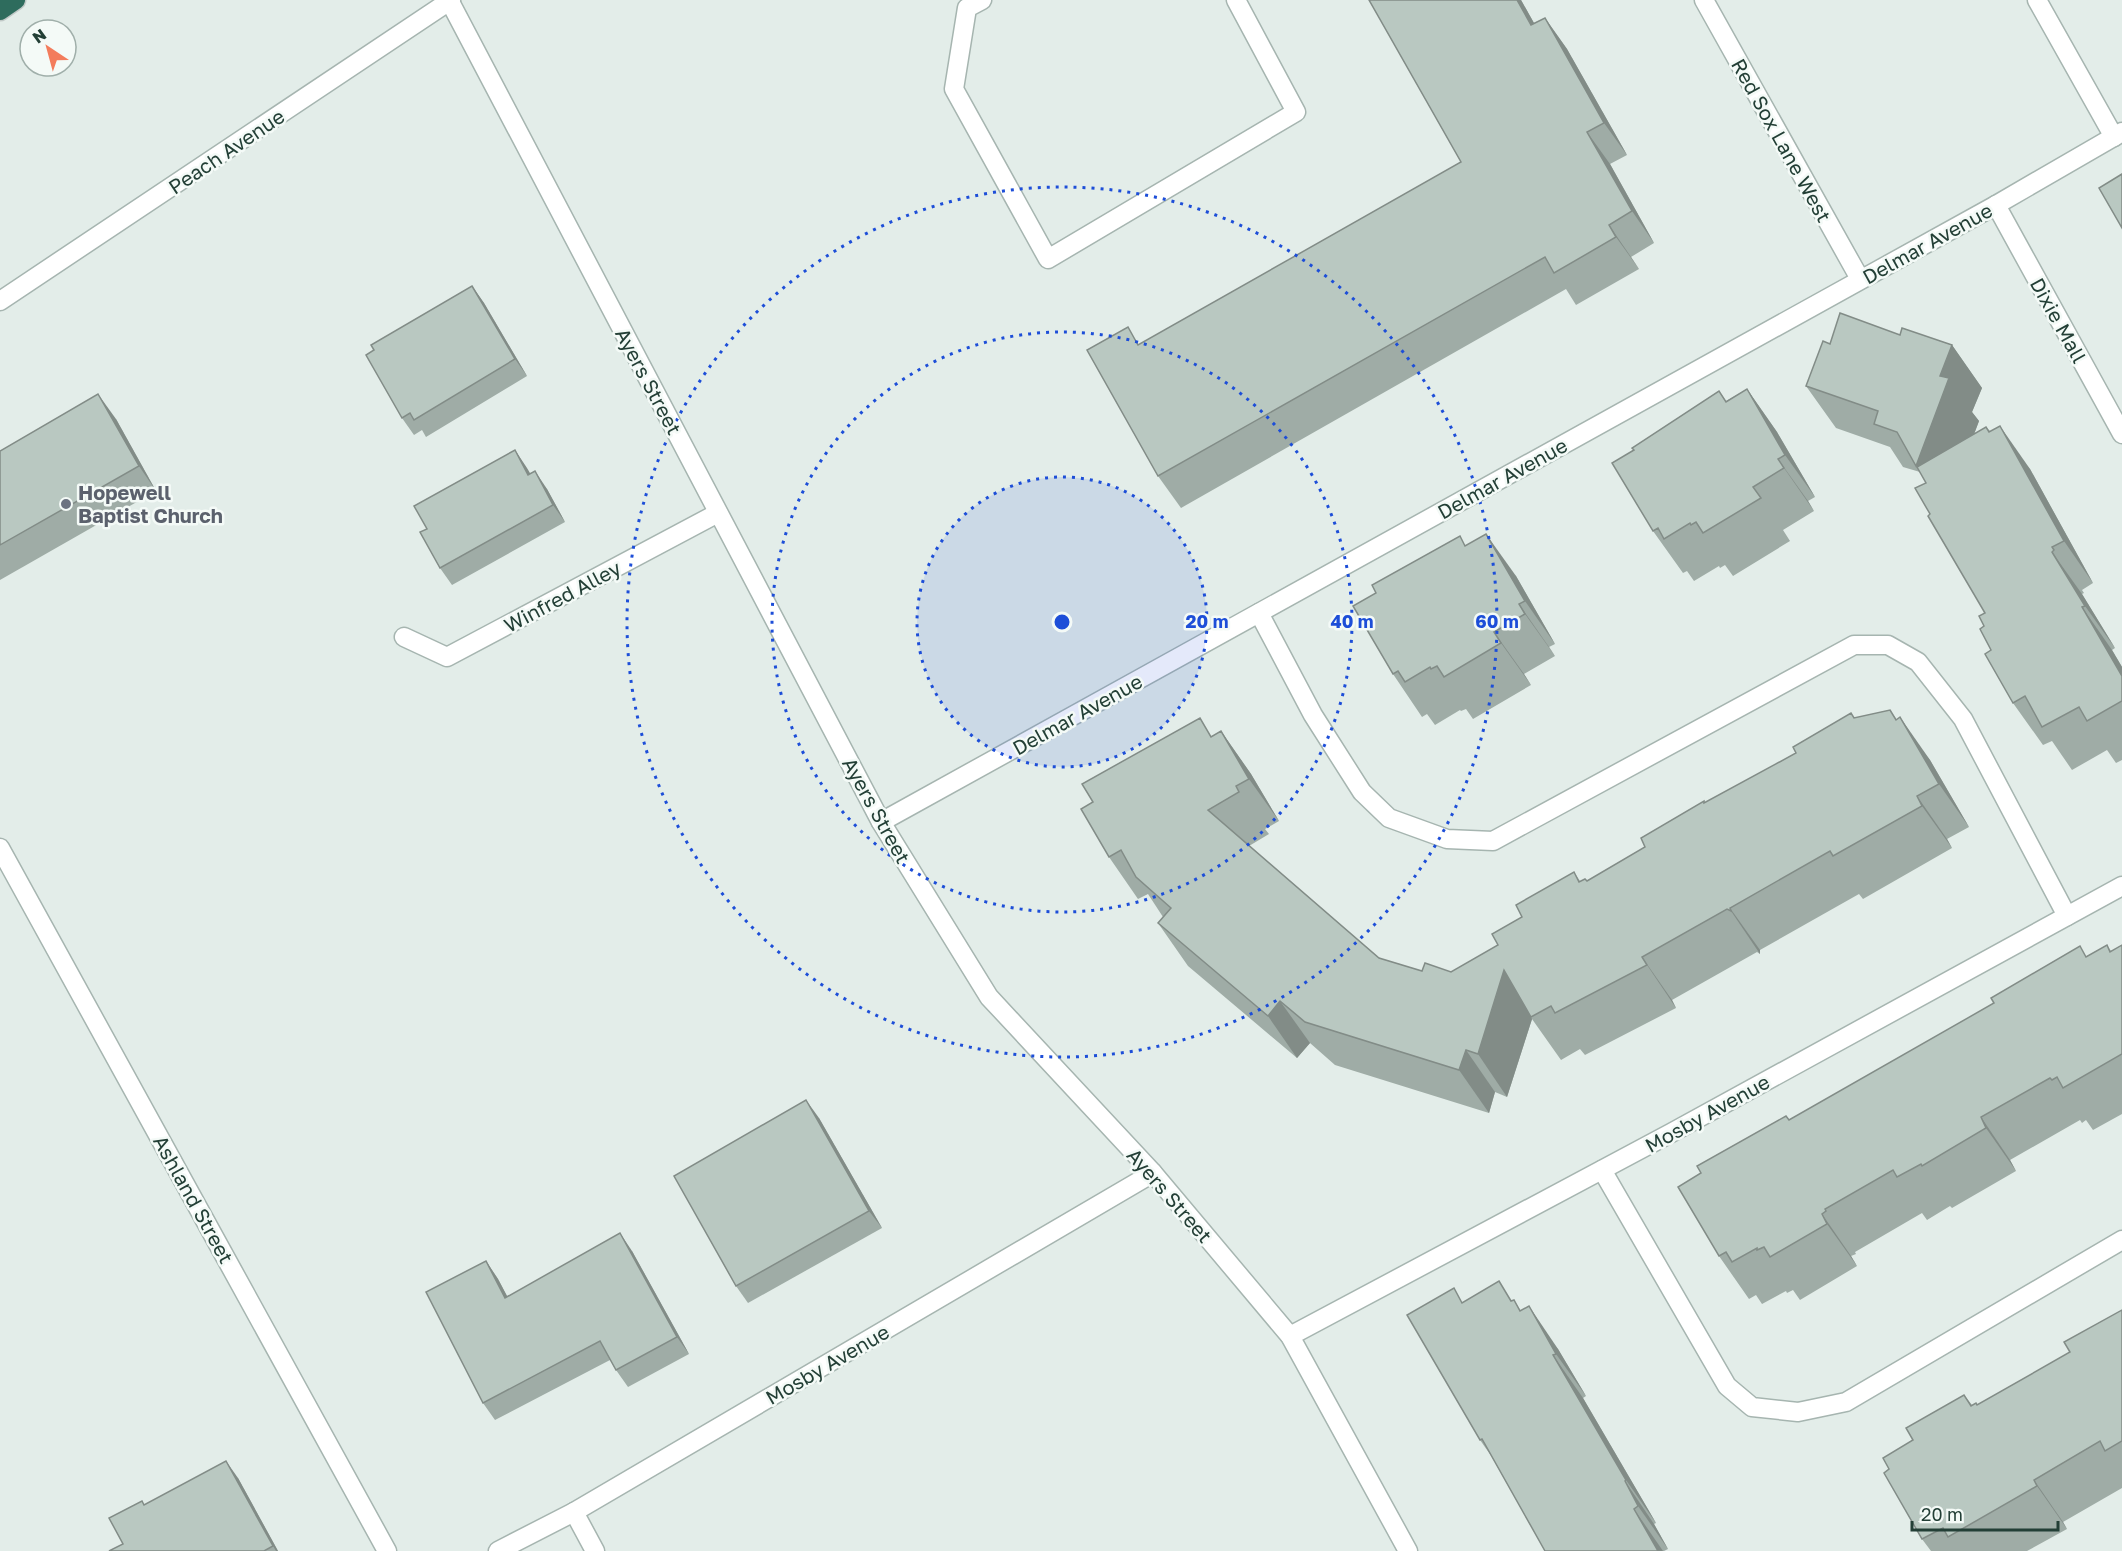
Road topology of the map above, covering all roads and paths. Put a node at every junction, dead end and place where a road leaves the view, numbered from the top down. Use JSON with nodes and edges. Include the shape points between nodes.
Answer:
{"nodes":[{"id":1,"x":16,"y":0,"type":"edge"},
{"id":2,"x":450,"y":0,"type":"edge"},
{"id":3,"x":982,"y":0,"type":"edge"},
{"id":4,"x":1236,"y":0,"type":"edge"},
{"id":5,"x":1704,"y":0,"type":"edge"},
{"id":6,"x":2037,"y":0,"type":"edge"},
{"id":7,"x":0,"y":11,"type":"edge"},
{"id":8,"x":2118,"y":134,"type":"edge"},
{"id":9,"x":1996,"y":205,"type":"junction"},
{"id":10,"x":1860,"y":279,"type":"junction"},
{"id":11,"x":0,"y":301,"type":"edge"},
{"id":12,"x":2122,"y":434,"type":"edge"},
{"id":13,"x":718,"y":513,"type":"junction"},
{"id":14,"x":1259,"y":613,"type":"junction"},
{"id":15,"x":404,"y":637,"type":"dead end"},
{"id":16,"x":881,"y":822,"type":"junction"},
{"id":17,"x":0,"y":848,"type":"edge"},
{"id":18,"x":2122,"y":886,"type":"edge"},
{"id":19,"x":2067,"y":916,"type":"junction"},
{"id":20,"x":1602,"y":1170,"type":"junction"},
{"id":21,"x":1153,"y":1173,"type":"junction"},
{"id":22,"x":2122,"y":1240,"type":"edge"},
{"id":23,"x":1290,"y":1336,"type":"junction"},
{"id":24,"x":574,"y":1512,"type":"junction"},
{"id":25,"x":387,"y":1551,"type":"edge"},
{"id":26,"x":498,"y":1551,"type":"edge"},
{"id":27,"x":595,"y":1551,"type":"edge"},
{"id":28,"x":1408,"y":1551,"type":"edge"}],
"edges":[{"from":1,"to":7,"type":"highway"},
{"from":2,"to":11,"type":"street","name":"Peach Avenue"},
{"from":2,"to":13,"type":"street","name":"Ayers Street"},
{"from":3,"to":4,"type":"street","via":[[967,8],[954,88],[1048,259],[1296,112]]},
{"from":5,"to":10,"type":"street","name":"Red Sox Lane West"},
{"from":6,"to":8,"type":"street"},
{"from":8,"to":9,"type":"street","name":"Delmar Avenue"},
{"from":9,"to":10,"type":"street","name":"Delmar Avenue"},
{"from":9,"to":12,"type":"street","name":"Dixie Mall"},
{"from":10,"to":14,"type":"street","name":"Delmar Avenue"},
{"from":13,"to":15,"type":"street","name":"Winfred Alley","via":[[447,657]]},
{"from":13,"to":16,"type":"street","name":"Ayers Street"},
{"from":14,"to":16,"type":"street","name":"Delmar Avenue"},
{"from":14,"to":19,"type":"street","via":[[1313,715],[1362,792],[1389,818],[1447,839],[1493,841],[1854,645],[1888,645],[1918,662],[1962,719]]},
{"from":16,"to":21,"type":"street","name":"Ayers Street","via":[[989,996]]},
{"from":17,"to":25,"type":"street","name":"Ashland Street"},
{"from":18,"to":19,"type":"street","name":"Mosby Avenue"},
{"from":19,"to":20,"type":"street","name":"Mosby Avenue"},
{"from":20,"to":22,"type":"street","via":[[1727,1386],[1752,1407],[1798,1412],[1846,1402]]},
{"from":20,"to":23,"type":"street","name":"Mosby Avenue"},
{"from":21,"to":23,"type":"street","name":"Ayers Street"},
{"from":21,"to":24,"type":"street","name":"Mosby Avenue"},
{"from":23,"to":28,"type":"street","name":"Ayers Street"},
{"from":24,"to":26,"type":"street","name":"Mosby Avenue"},
{"from":24,"to":27,"type":"street"}]}
